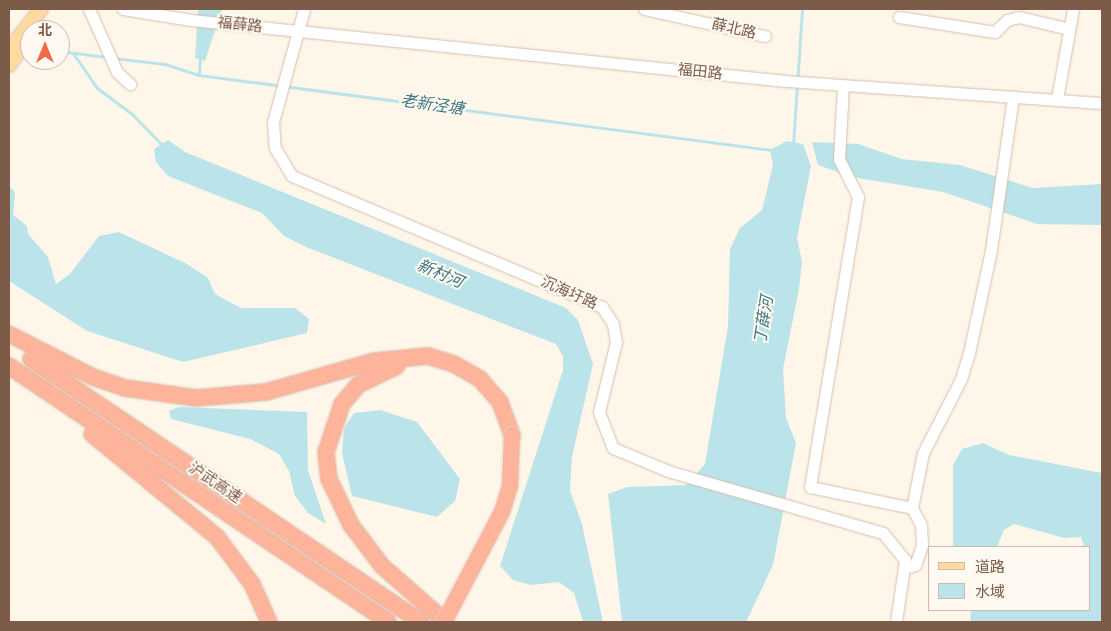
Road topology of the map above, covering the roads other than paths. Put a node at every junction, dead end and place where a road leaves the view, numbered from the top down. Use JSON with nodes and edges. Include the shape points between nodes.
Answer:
{"nodes":[{"id":1,"x":41,"y":9,"type":"edge"},
{"id":2,"x":52,"y":9,"type":"edge"},
{"id":3,"x":89,"y":9,"type":"edge"},
{"id":4,"x":123,"y":9,"type":"edge"},
{"id":5,"x":304,"y":9,"type":"edge"},
{"id":6,"x":644,"y":9,"type":"edge"},
{"id":7,"x":1073,"y":9,"type":"edge"},
{"id":8,"x":899,"y":17,"type":"dead end"},
{"id":9,"x":44,"y":20,"type":"edge"},
{"id":10,"x":1069,"y":29,"type":"junction"},
{"id":11,"x":298,"y":31,"type":"junction"},
{"id":12,"x":765,"y":36,"type":"dead end"},
{"id":13,"x":9,"y":50,"type":"edge"},
{"id":14,"x":20,"y":51,"type":"edge"},
{"id":15,"x":9,"y":65,"type":"edge"},
{"id":16,"x":130,"y":84,"type":"dead end"},
{"id":17,"x":843,"y":86,"type":"junction"},
{"id":18,"x":1013,"y":97,"type":"junction"},
{"id":19,"x":1057,"y":99,"type":"junction"},
{"id":20,"x":1102,"y":103,"type":"edge"},
{"id":21,"x":9,"y":334,"type":"edge"},
{"id":22,"x":9,"y":344,"type":"edge"},
{"id":23,"x":9,"y":366,"type":"edge"},
{"id":24,"x":9,"y":371,"type":"edge"},
{"id":25,"x":508,"y":436,"type":"junction"},
{"id":26,"x":912,"y":508,"type":"junction"},
{"id":27,"x":905,"y":568,"type":"junction"},
{"id":28,"x":269,"y":622,"type":"edge"},
{"id":29,"x":388,"y":622,"type":"edge"},
{"id":30,"x":421,"y":622,"type":"edge"},
{"id":31,"x":435,"y":622,"type":"edge"},
{"id":32,"x":445,"y":622,"type":"edge"},
{"id":33,"x":896,"y":622,"type":"edge"}],
"edges":[{"from":1,"to":13,"type":"main road"},
{"from":2,"to":9,"type":"main road"},
{"from":3,"to":16,"type":"street","via":[[117,72]]},
{"from":4,"to":11,"type":"street","name":"福薛路"},
{"from":5,"to":11,"type":"street","name":"沉海圩路"},
{"from":6,"to":12,"type":"street","name":"薛北路"},
{"from":7,"to":10,"type":"street"},
{"from":8,"to":10,"type":"street","via":[[995,32],[1007,20],[1020,17]]},
{"from":10,"to":19,"type":"street"},
{"from":11,"to":17,"type":"street","name":"福田路"},
{"from":11,"to":27,"type":"street","name":"沉海圩路","via":[[273,122],[274,148],[285,169],[301,182],[602,307],[614,324],[616,342],[599,412],[604,433],[620,454],[668,471],[883,532],[897,545]]},
{"from":14,"to":15,"type":"main road"},
{"from":17,"to":18,"type":"street","name":"福田路"},
{"from":17,"to":26,"type":"street","via":[[839,159],[858,197],[810,487]]},
{"from":18,"to":19,"type":"street","name":"福田路"},
{"from":18,"to":26,"type":"street","via":[[991,250],[968,354],[961,379],[923,453]]},
{"from":19,"to":20,"type":"street","name":"福田路"},
{"from":21,"to":25,"type":"highway","via":[[93,378],[125,388],[196,398],[266,392],[375,361],[428,356],[454,364],[480,379],[500,402]]},
{"from":22,"to":30,"type":"highway","name":"沪武高速"},
{"from":23,"to":29,"type":"highway","name":"沪武高速"},
{"from":24,"to":28,"type":"highway","via":[[160,486],[216,537],[252,584]]},
{"from":25,"to":31,"type":"highway","via":[[503,483],[494,509]]},
{"from":25,"to":32,"type":"highway","bridge":true,"via":[[510,485],[502,512]]},
{"from":25,"to":32,"type":"highway","via":[[492,407],[475,387],[452,372],[427,365],[400,365],[377,372],[342,404],[331,427],[326,452],[330,479],[351,525],[382,566]]},
{"from":26,"to":27,"type":"street","via":[[921,525],[922,545],[915,565]]},
{"from":27,"to":33,"type":"street","name":"沉海圩路"}]}
